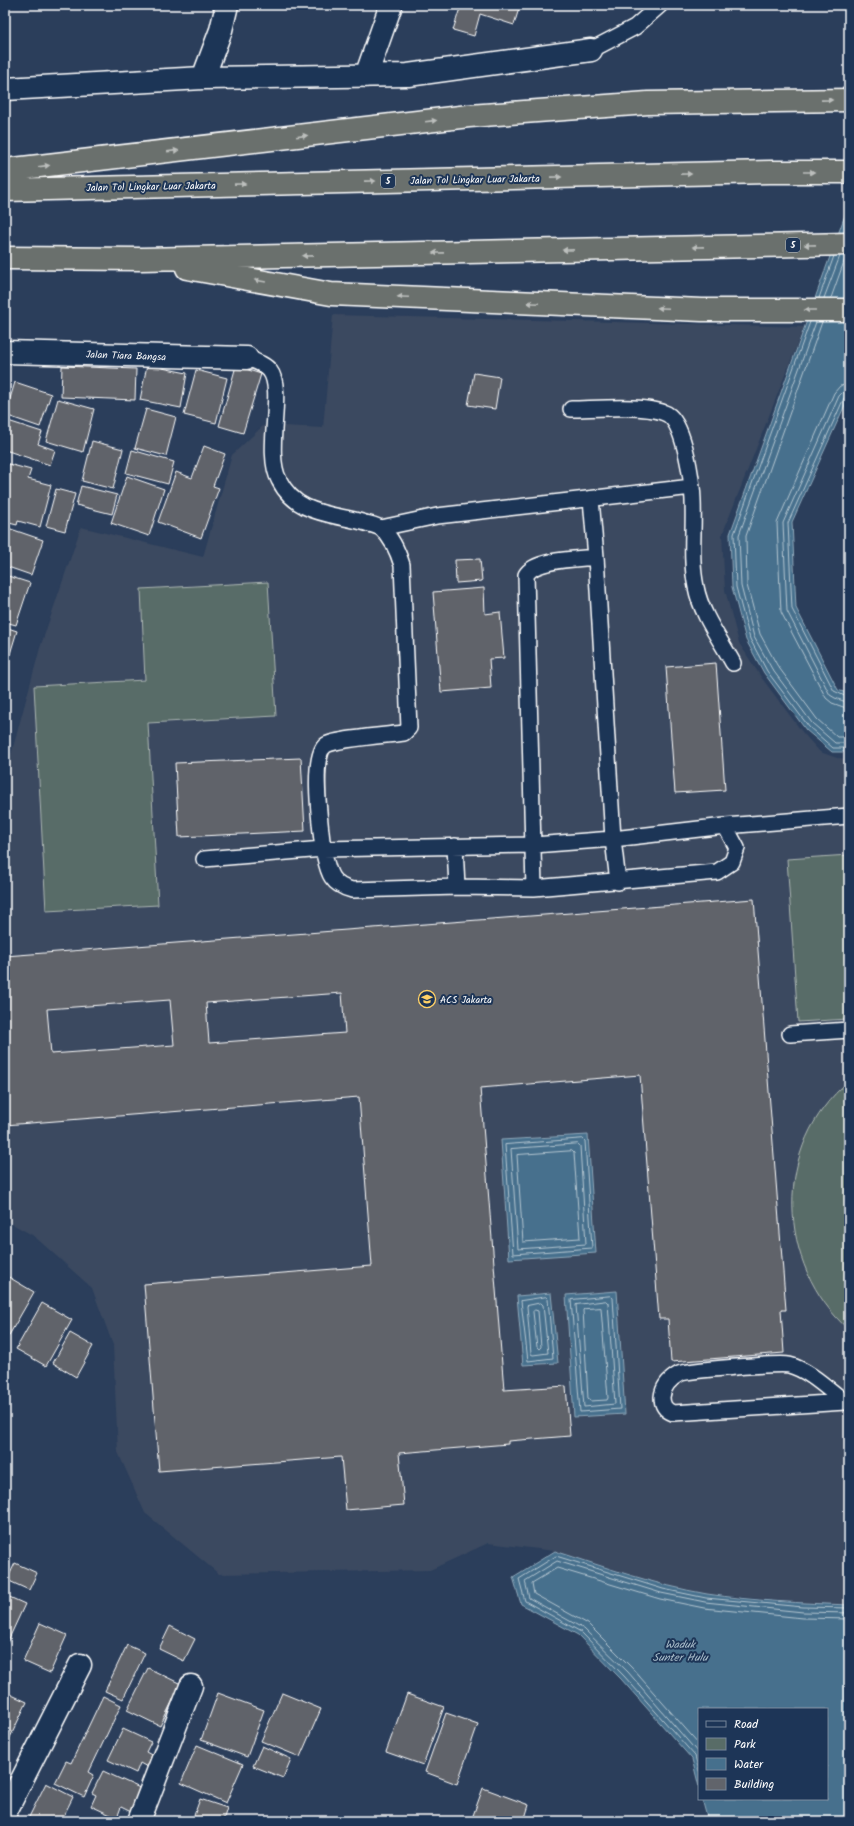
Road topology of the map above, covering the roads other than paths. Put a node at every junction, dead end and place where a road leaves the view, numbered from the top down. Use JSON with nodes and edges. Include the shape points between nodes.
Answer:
{"nodes":[{"id":1,"x":227,"y":5,"type":"edge"},
{"id":2,"x":391,"y":5,"type":"edge"},
{"id":3,"x":660,"y":5,"type":"edge"},
{"id":4,"x":591,"y":50,"type":"joint"},
{"id":5,"x":366,"y":76,"type":"junction"},
{"id":6,"x":203,"y":78,"type":"junction"},
{"id":7,"x":5,"y":89,"type":"edge"},
{"id":8,"x":849,"y":100,"type":"edge"},
{"id":9,"x":5,"y":170,"type":"edge"},
{"id":10,"x":849,"y":172,"type":"edge"},
{"id":11,"x":5,"y":190,"type":"edge"},
{"id":12,"x":849,"y":244,"type":"edge"},
{"id":13,"x":5,"y":258,"type":"edge"},
{"id":14,"x":141,"y":259,"type":"junction"},
{"id":15,"x":849,"y":310,"type":"edge"},
{"id":16,"x":5,"y":353,"type":"edge"},
{"id":17,"x":247,"y":358,"type":"joint"},
{"id":18,"x":571,"y":409,"type":"dead end"},
{"id":19,"x":692,"y":487,"type":"junction"},
{"id":20,"x":591,"y":500,"type":"junction"},
{"id":21,"x":381,"y":528,"type":"junction"},
{"id":22,"x":596,"y":557,"type":"junction"},
{"id":23,"x":733,"y":663,"type":"dead end"},
{"id":24,"x":849,"y":816,"type":"edge"},
{"id":25,"x":725,"y":826,"type":"junction"},
{"id":26,"x":613,"y":839,"type":"junction"},
{"id":27,"x":534,"y":845,"type":"junction"},
{"id":28,"x":455,"y":846,"type":"junction"},
{"id":29,"x":323,"y":849,"type":"junction"},
{"id":30,"x":204,"y":859,"type":"dead end"},
{"id":31,"x":618,"y":882,"type":"junction"},
{"id":32,"x":457,"y":887,"type":"junction"},
{"id":33,"x":534,"y":888,"type":"junction"},
{"id":34,"x":849,"y":1030,"type":"edge"},
{"id":35,"x":790,"y":1034,"type":"dead end"},
{"id":36,"x":847,"y":1402,"type":"edge"},
{"id":37,"x":80,"y":1665,"type":"dead end"},
{"id":38,"x":191,"y":1686,"type":"dead end"},
{"id":39,"x":5,"y":1813,"type":"edge"},
{"id":40,"x":139,"y":1821,"type":"edge"}],
"edges":[{"from":1,"to":6,"type":"street","via":[[221,30]]},
{"from":2,"to":5,"type":"street"},
{"from":3,"to":4,"type":"lane","via":[[635,27]]},
{"from":4,"to":5,"type":"street","via":[[408,75]]},
{"from":5,"to":6,"type":"street"},
{"from":6,"to":7,"type":"street"},
{"from":9,"to":8,"type":"highway","one_way":true,"via":[[469,116],[648,103]]},
{"from":11,"to":10,"type":"highway","name":"Jalan Tol Lingkar Luar Jakarta","number":"5","one_way":true},
{"from":12,"to":14,"type":"highway","number":"5","one_way":true},
{"from":13,"to":14,"type":"highway","number":"5"},
{"from":15,"to":14,"type":"highway","one_way":true,"via":[[702,310],[330,294]]},
{"from":16,"to":17,"type":"street","name":"Jalan Tiara Bangsa"},
{"from":17,"to":21,"type":"lane","via":[[270,371],[275,384],[272,446],[278,479],[295,502],[310,510]]},
{"from":18,"to":19,"type":"lane","via":[[645,409],[667,414],[679,427]]},
{"from":19,"to":20,"type":"lane"},
{"from":19,"to":23,"type":"lane","via":[[696,586],[701,605]]},
{"from":20,"to":21,"type":"lane","via":[[437,516]]},
{"from":20,"to":22,"type":"lane"},
{"from":21,"to":29,"type":"lane","via":[[396,546],[402,566],[409,728],[404,733],[325,745],[319,754],[319,810]]},
{"from":22,"to":26,"type":"lane"},
{"from":22,"to":27,"type":"lane","via":[[541,564],[528,570],[526,575]]},
{"from":24,"to":25,"type":"lane"},
{"from":25,"to":26,"type":"lane"},
{"from":25,"to":31,"type":"lane","via":[[737,848],[732,862],[717,872]]},
{"from":26,"to":27,"type":"lane"},
{"from":26,"to":31,"type":"lane"},
{"from":27,"to":28,"type":"lane"},
{"from":27,"to":33,"type":"lane"},
{"from":28,"to":29,"type":"lane"},
{"from":28,"to":32,"type":"lane"},
{"from":29,"to":30,"type":"lane"},
{"from":29,"to":32,"type":"lane","via":[[334,882],[344,888],[352,890]]},
{"from":31,"to":33,"type":"lane"},
{"from":32,"to":33,"type":"lane"},
{"from":34,"to":35,"type":"lane"},
{"from":36,"to":36,"type":"lane","via":[[673,1413],[666,1410],[662,1403],[662,1393],[666,1383],[681,1373],[781,1364],[798,1368]]},
{"from":37,"to":39,"type":"street"},
{"from":38,"to":40,"type":"street"}]}
